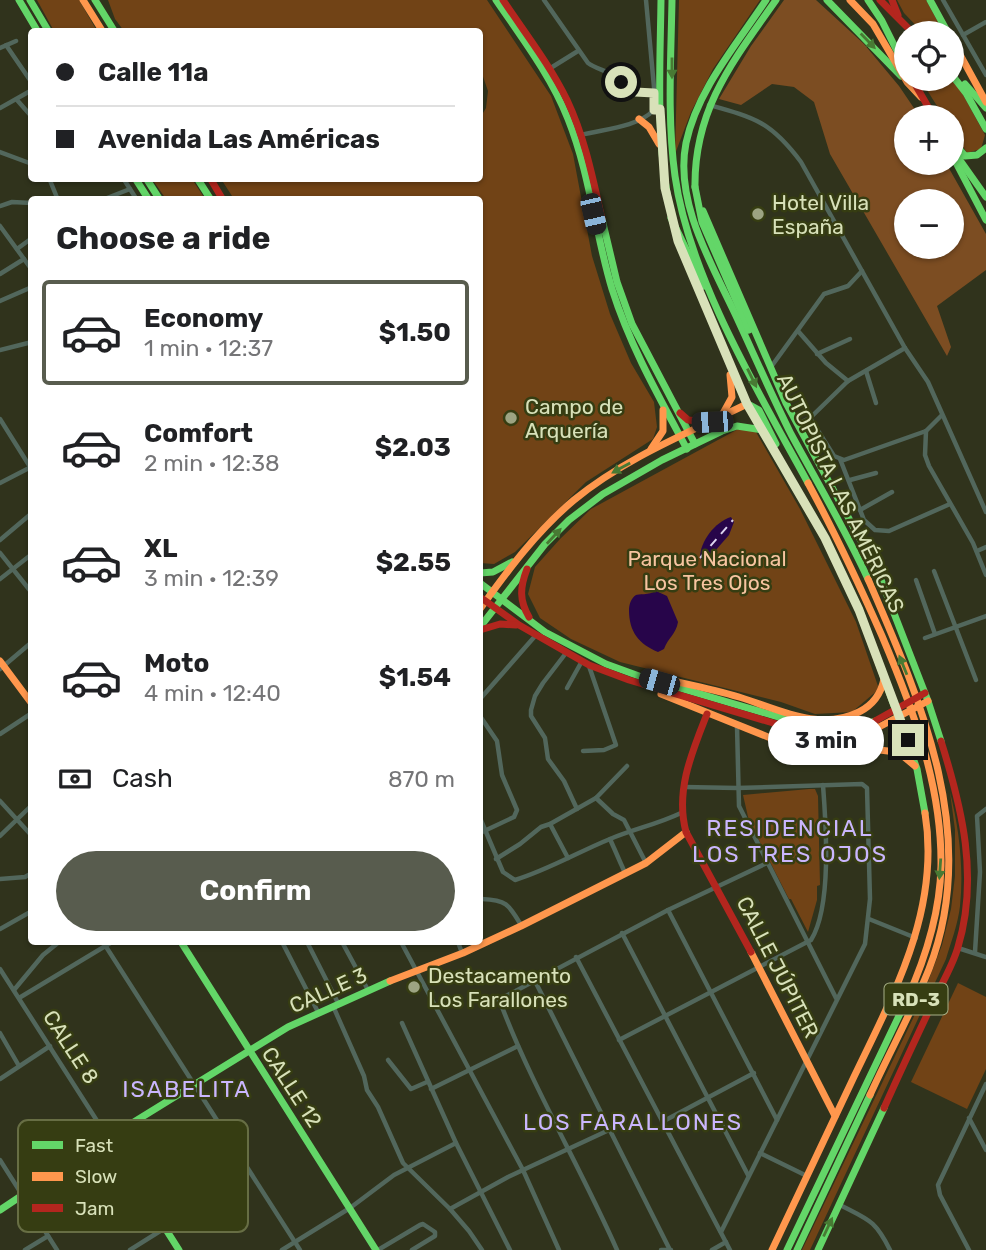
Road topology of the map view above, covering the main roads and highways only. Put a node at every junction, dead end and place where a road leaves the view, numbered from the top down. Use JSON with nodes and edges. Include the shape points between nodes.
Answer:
{"nodes":[{"id":1,"x":19,"y":0,"type":"edge"},
{"id":2,"x":30,"y":0,"type":"edge"},
{"id":3,"x":83,"y":0,"type":"edge"},
{"id":4,"x":95,"y":0,"type":"edge"},
{"id":5,"x":662,"y":0,"type":"edge"},
{"id":6,"x":672,"y":0,"type":"edge"},
{"id":7,"x":766,"y":0,"type":"edge"},
{"id":8,"x":776,"y":0,"type":"edge"},
{"id":9,"x":827,"y":0,"type":"edge"},
{"id":10,"x":850,"y":0,"type":"edge"},
{"id":11,"x":868,"y":0,"type":"edge"},
{"id":12,"x":880,"y":0,"type":"edge"},
{"id":13,"x":892,"y":0,"type":"edge"},
{"id":14,"x":930,"y":0,"type":"edge"},
{"id":15,"x":499,"y":1,"type":"edge"},
{"id":16,"x":901,"y":21,"type":"edge"},
{"id":17,"x":903,"y":21,"type":"edge"},
{"id":18,"x":941,"y":21,"type":"edge"},
{"id":19,"x":36,"y":28,"type":"edge"},
{"id":20,"x":47,"y":28,"type":"edge"},
{"id":21,"x":100,"y":28,"type":"edge"},
{"id":22,"x":112,"y":28,"type":"edge"},
{"id":23,"x":894,"y":47,"type":"edge"},
{"id":24,"x":894,"y":57,"type":"edge"},
{"id":25,"x":964,"y":62,"type":"edge"},
{"id":26,"x":894,"y":66,"type":"edge"},
{"id":27,"x":546,"y":71,"type":"junction"},
{"id":28,"x":964,"y":86,"type":"edge"},
{"id":29,"x":964,"y":90,"type":"edge"},
{"id":30,"x":986,"y":102,"type":"edge"},
{"id":31,"x":986,"y":108,"type":"edge"},
{"id":32,"x":639,"y":120,"type":"road end"},
{"id":33,"x":986,"y":130,"type":"edge"},
{"id":34,"x":986,"y":148,"type":"edge"},
{"id":35,"x":662,"y":149,"type":"junction"},
{"id":36,"x":964,"y":155,"type":"edge"},
{"id":37,"x":964,"y":166,"type":"edge"},
{"id":38,"x":962,"y":175,"type":"edge"},
{"id":39,"x":695,"y":187,"type":"junction"},
{"id":40,"x":986,"y":197,"type":"edge"},
{"id":41,"x":671,"y":218,"type":"junction"},
{"id":42,"x":986,"y":220,"type":"edge"},
{"id":43,"x":732,"y":338,"type":"junction"},
{"id":44,"x":721,"y":345,"type":"junction"},
{"id":45,"x":659,"y":396,"type":"junction"},
{"id":46,"x":773,"y":398,"type":"junction"},
{"id":47,"x":669,"y":399,"type":"junction"},
{"id":48,"x":747,"y":404,"type":"junction"},
{"id":49,"x":721,"y":417,"type":"junction"},
{"id":50,"x":712,"y":422,"type":"junction"},
{"id":51,"x":763,"y":430,"type":"junction"},
{"id":52,"x":689,"y":433,"type":"junction"},
{"id":53,"x":681,"y":437,"type":"junction"},
{"id":54,"x":695,"y":444,"type":"junction"},
{"id":55,"x":687,"y":449,"type":"junction"},
{"id":56,"x":642,"y":457,"type":"junction"},
{"id":57,"x":785,"y":468,"type":"junction"},
{"id":58,"x":518,"y":557,"type":"junction"},
{"id":59,"x":529,"y":563,"type":"junction"},
{"id":60,"x":483,"y":572,"type":"edge"},
{"id":61,"x":483,"y":585,"type":"edge"},
{"id":62,"x":492,"y":592,"type":"junction"},
{"id":63,"x":483,"y":598,"type":"edge"},
{"id":64,"x":501,"y":599,"type":"junction"},
{"id":65,"x":483,"y":600,"type":"edge"},
{"id":66,"x":495,"y":607,"type":"junction"},
{"id":67,"x":533,"y":623,"type":"junction"},
{"id":68,"x":483,"y":624,"type":"edge"},
{"id":69,"x":519,"y":625,"type":"junction"},
{"id":70,"x":483,"y":627,"type":"edge"},
{"id":71,"x":1,"y":665,"type":"edge"},
{"id":72,"x":625,"y":671,"type":"junction"},
{"id":73,"x":884,"y":675,"type":"junction"},
{"id":74,"x":629,"y":681,"type":"junction"},
{"id":75,"x":927,"y":697,"type":"junction"},
{"id":76,"x":28,"y":699,"type":"edge"},
{"id":77,"x":707,"y":714,"type":"junction"},
{"id":78,"x":739,"y":714,"type":"junction"},
{"id":79,"x":752,"y":714,"type":"junction"},
{"id":80,"x":917,"y":769,"type":"junction"},
{"id":81,"x":686,"y":832,"type":"junction"},
{"id":82,"x":483,"y":944,"type":"edge"},
{"id":83,"x":183,"y":945,"type":"edge"},
{"id":84,"x":480,"y":945,"type":"edge"},
{"id":85,"x":248,"y":1051,"type":"junction"},
{"id":86,"x":835,"y":1116,"type":"junction"},
{"id":87,"x":136,"y":1120,"type":"edge"},
{"id":88,"x":18,"y":1199,"type":"edge"},
{"id":89,"x":0,"y":1210,"type":"edge"},
{"id":90,"x":168,"y":1232,"type":"edge"},
{"id":91,"x":179,"y":1250,"type":"edge"},
{"id":92,"x":377,"y":1250,"type":"edge"},
{"id":93,"x":772,"y":1250,"type":"edge"},
{"id":94,"x":787,"y":1250,"type":"edge"},
{"id":95,"x":797,"y":1250,"type":"edge"},
{"id":96,"x":818,"y":1250,"type":"edge"}],
"edges":[{"from":1,"to":19,"type":"main road"},
{"from":2,"to":20,"type":"main road"},
{"from":3,"to":21,"type":"main road"},
{"from":4,"to":22,"type":"main road"},
{"from":5,"to":35,"type":"main road","via":[[657,109]]},
{"from":6,"to":43,"type":"main road","name":"AUTOPISTA LAS AMÉRICAS","number":"RD-3","one_way":true,"via":[[672,166],[689,234]]},
{"from":7,"to":46,"type":"main road","name":"AUTOPISTA LAS AMÉRICAS","number":"RD-3","via":[[707,93],[687,135],[684,163],[688,200],[699,235]]},
{"from":8,"to":39,"type":"main road","via":[[709,105],[694,148]]},
{"from":9,"to":26,"type":"main road","one_way":true},
{"from":10,"to":24,"type":"main road","via":[[873,24]]},
{"from":11,"to":23,"type":"main road"},
{"from":12,"to":16,"type":"main road"},
{"from":13,"to":17,"type":"main road"},
{"from":14,"to":18,"type":"main road"},
{"from":15,"to":27,"type":"main road"},
{"from":25,"to":30,"type":"main road"},
{"from":27,"to":45,"type":"main road","via":[[573,131],[616,303]]},
{"from":27,"to":47,"type":"main road","via":[[573,113],[619,289]]},
{"from":28,"to":31,"type":"main road"},
{"from":29,"to":33,"type":"main road"},
{"from":32,"to":35,"type":"main road"},
{"from":34,"to":36,"type":"main road","via":[[977,155]]},
{"from":35,"to":41,"type":"main road"},
{"from":37,"to":40,"type":"main road"},
{"from":38,"to":42,"type":"main road"},
{"from":39,"to":46,"type":"main road","via":[[702,222]]},
{"from":39,"to":75,"type":"main road","via":[[770,368],[860,536]]},
{"from":41,"to":43,"type":"main road"},
{"from":41,"to":44,"type":"main road"},
{"from":43,"to":94,"type":"main road","name":"AUTOPISTA LAS AMÉRICAS","number":"RD-3","one_way":true,"via":[[868,604],[918,730],[941,831],[939,891],[927,947]]},
{"from":44,"to":48,"type":"main road"},
{"from":44,"to":49,"type":"main road","via":[[733,386],[732,400]]},
{"from":45,"to":53,"type":"main road"},
{"from":45,"to":56,"type":"main road","via":[[665,428],[658,443]]},
{"from":95,"to":46,"type":"main road","name":"AUTOPISTA LAS AMÉRICAS","number":"RD-3","one_way":true,"via":[[929,968],[947,898],[950,841],[937,761],[884,617],[854,549]]},
{"from":47,"to":50,"type":"main road","via":[[688,420]]},
{"from":47,"to":52,"type":"main road"},
{"from":48,"to":49,"type":"main road"},
{"from":48,"to":51,"type":"main road"},
{"from":48,"to":57,"type":"main road","via":[[762,415]]},
{"from":49,"to":50,"type":"main road"},
{"from":50,"to":52,"type":"main road"},
{"from":51,"to":54,"type":"main road","via":[[737,426]]},
{"from":51,"to":57,"type":"main road"},
{"from":52,"to":53,"type":"main road"},
{"from":52,"to":54,"type":"main road"},
{"from":53,"to":55,"type":"main road"},
{"from":53,"to":56,"type":"main road"},
{"from":54,"to":55,"type":"main road"},
{"from":59,"to":55,"type":"main road","one_way":true,"via":[[588,505]]},
{"from":56,"to":58,"type":"main road","one_way":true,"via":[[573,501]]},
{"from":57,"to":73,"type":"main road","via":[[825,538]]},
{"from":58,"to":60,"type":"main road","via":[[506,567]]},
{"from":58,"to":62,"type":"main road"},
{"from":59,"to":64,"type":"main road"},
{"from":59,"to":67,"type":"main road","via":[[520,595]]},
{"from":61,"to":62,"type":"main road"},
{"from":62,"to":63,"type":"main road"},
{"from":62,"to":64,"type":"main road"},
{"from":64,"to":66,"type":"main road"},
{"from":64,"to":67,"type":"main road"},
{"from":65,"to":66,"type":"main road"},
{"from":66,"to":68,"type":"main road"},
{"from":66,"to":69,"type":"main road"},
{"from":67,"to":72,"type":"main road"},
{"from":69,"to":70,"type":"main road"},
{"from":69,"to":74,"type":"main road","via":[[585,663]]},
{"from":71,"to":76,"type":"main road"},
{"from":72,"to":73,"type":"main road","via":[[824,720],[848,718],[868,707],[880,694]]},
{"from":72,"to":79,"type":"main road"},
{"from":73,"to":80,"type":"main road"},
{"from":74,"to":77,"type":"main road"},
{"from":74,"to":78,"type":"main road"},
{"from":75,"to":79,"type":"main road","bridge":true,"via":[[866,733],[838,738],[810,734]]},
{"from":96,"to":75,"type":"main road","one_way":true,"via":[[958,948],[966,911],[968,860],[959,799]]},
{"from":77,"to":78,"type":"main road"},
{"from":77,"to":80,"type":"main road","via":[[777,739],[897,753]]},
{"from":77,"to":81,"type":"main road","name":"CALLE JÚPITER","via":[[688,762],[681,813]]},
{"from":78,"to":79,"type":"main road"},
{"from":80,"to":86,"type":"main road","via":[[928,848],[916,938]]},
{"from":81,"to":82,"type":"main road","name":"CALLE 3","via":[[646,863]]},
{"from":81,"to":86,"type":"main road","name":"CALLE JÚPITER"},
{"from":83,"to":85,"type":"main road","name":"CALLE 12"},
{"from":84,"to":85,"type":"main road","name":"CALLE 3","via":[[335,1004]]},
{"from":85,"to":87,"type":"main road","name":"CALLE 3"},
{"from":85,"to":92,"type":"main road","name":"CALLE 12"},
{"from":86,"to":93,"type":"main road"},
{"from":88,"to":89,"type":"main road","name":"CALLE 3"},
{"from":90,"to":91,"type":"main road","name":"CALLE 8"}]}
